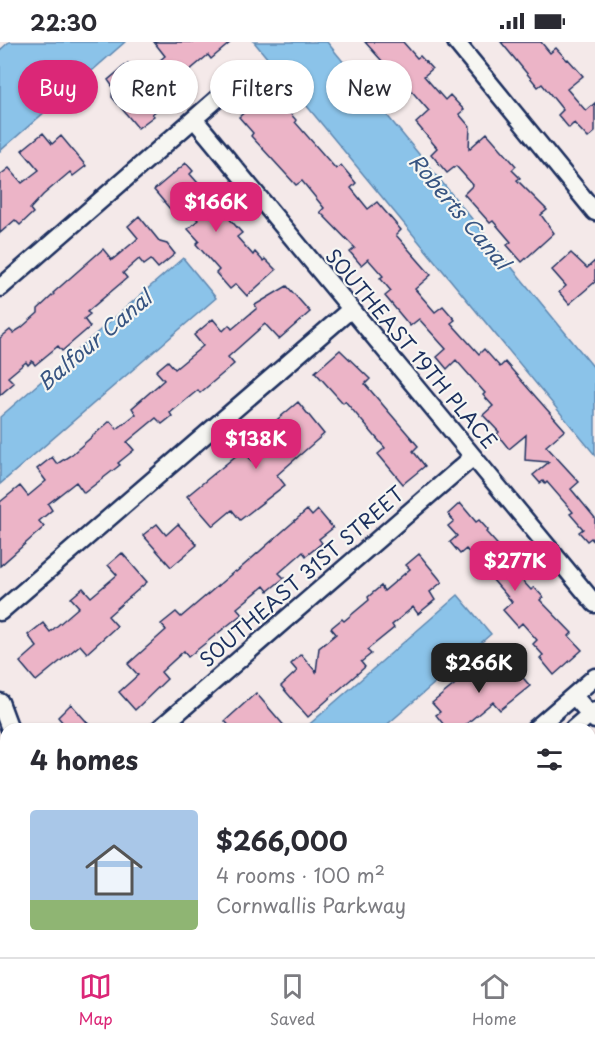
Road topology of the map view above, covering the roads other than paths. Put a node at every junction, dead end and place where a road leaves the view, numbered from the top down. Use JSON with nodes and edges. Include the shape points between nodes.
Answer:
{"nodes":[{"id":1,"x":456,"y":42,"type":"edge"},
{"id":2,"x":210,"y":106,"type":"edge"},
{"id":3,"x":195,"y":120,"type":"junction"},
{"id":4,"x":595,"y":212,"type":"edge"},
{"id":5,"x":0,"y":288,"type":"edge"},
{"id":6,"x":351,"y":309,"type":"junction"},
{"id":7,"x":473,"y":457,"type":"junction"},
{"id":8,"x":595,"y":604,"type":"edge"},
{"id":9,"x":0,"y":612,"type":"edge"},
{"id":10,"x":595,"y":677,"type":"edge"},
{"id":11,"x":574,"y":696,"type":"junction"},
{"id":12,"x":0,"y":702,"type":"edge"},
{"id":13,"x":594,"y":715,"type":"edge"},
{"id":14,"x":8,"y":723,"type":"edge"},
{"id":15,"x":166,"y":723,"type":"edge"},
{"id":16,"x":543,"y":723,"type":"edge"}],
"edges":[{"from":1,"to":4,"type":"street"},
{"from":2,"to":3,"type":"street"},
{"from":3,"to":5,"type":"street"},
{"from":3,"to":6,"type":"street","name":"SOUTHEAST 19TH PLACE"},
{"from":6,"to":7,"type":"street","name":"SOUTHEAST 19TH PLACE"},
{"from":6,"to":9,"type":"street"},
{"from":7,"to":8,"type":"street","name":"SOUTHEAST 19TH PLACE"},
{"from":7,"to":15,"type":"street","name":"SOUTHEAST 31ST STREET"},
{"from":10,"to":11,"type":"street"},
{"from":11,"to":13,"type":"street"},
{"from":11,"to":16,"type":"street"},
{"from":12,"to":14,"type":"street"}]}
